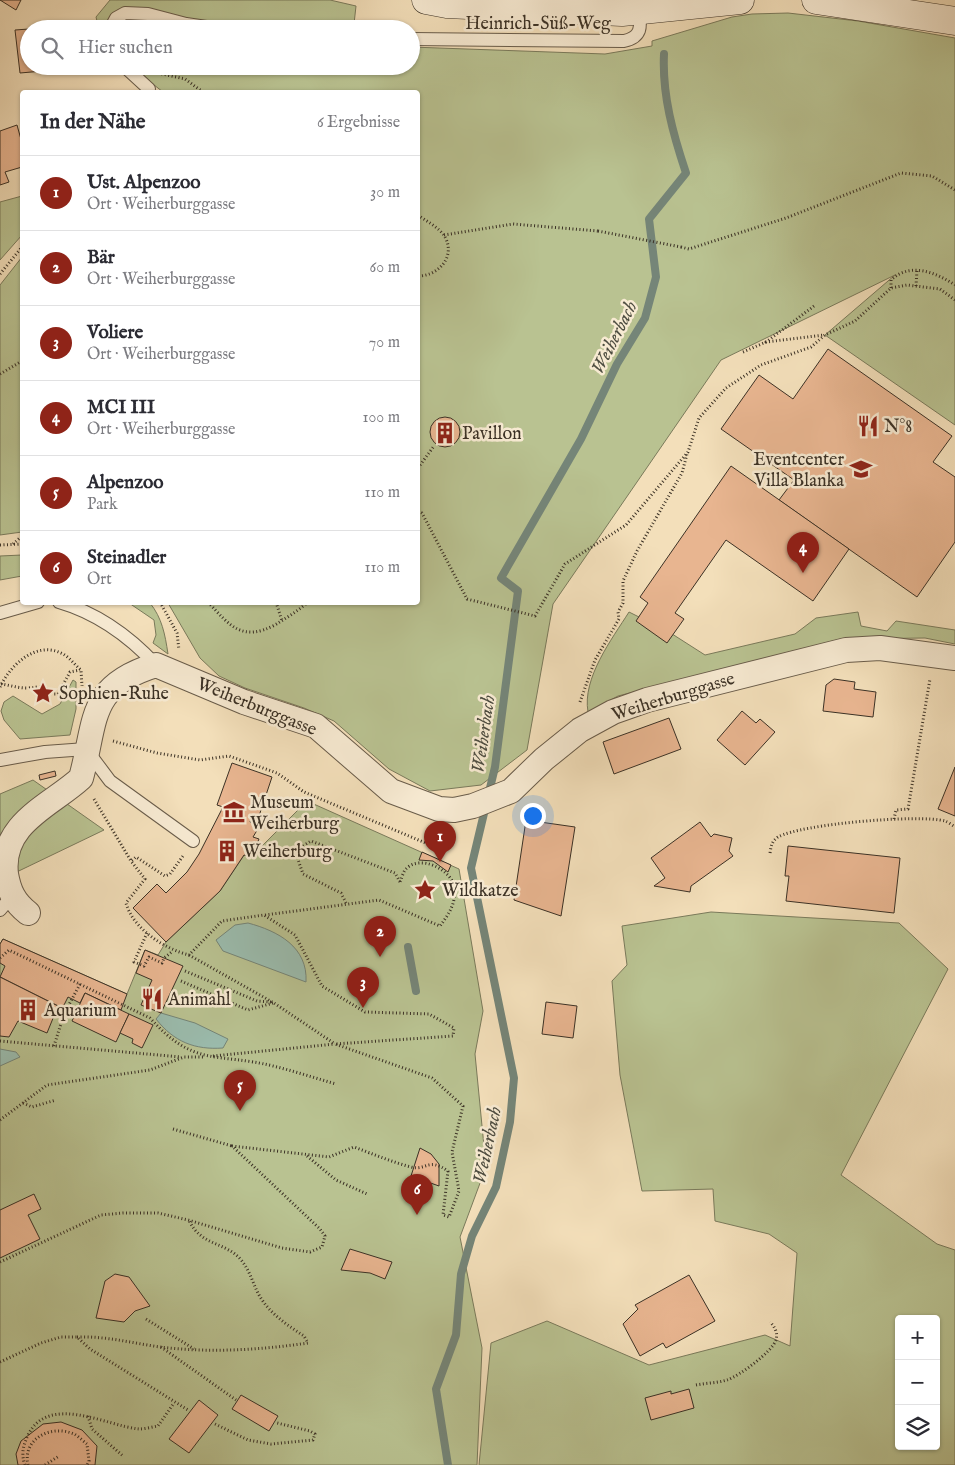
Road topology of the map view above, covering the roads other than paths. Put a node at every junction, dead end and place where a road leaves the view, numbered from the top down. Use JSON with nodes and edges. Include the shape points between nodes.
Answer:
{"nodes":[{"id":1,"x":426,"y":0,"type":"edge"},
{"id":2,"x":740,"y":0,"type":"edge"},
{"id":3,"x":816,"y":0,"type":"edge"},
{"id":4,"x":639,"y":11,"type":"junction"},
{"id":5,"x":115,"y":20,"type":"edge"},
{"id":6,"x":171,"y":20,"type":"edge"},
{"id":7,"x":955,"y":21,"type":"edge"},
{"id":8,"x":420,"y":39,"type":"edge"},
{"id":9,"x":134,"y":75,"type":"edge"},
{"id":10,"x":149,"y":89,"type":"dead end"},
{"id":11,"x":28,"y":605,"type":"edge"},
{"id":12,"x":69,"y":605,"type":"edge"},
{"id":13,"x":0,"y":613,"type":"edge"},
{"id":14,"x":955,"y":658,"type":"edge"},
{"id":15,"x":165,"y":668,"type":"junction"},
{"id":16,"x":86,"y":749,"type":"junction"},
{"id":17,"x":0,"y":760,"type":"edge"},
{"id":18,"x":193,"y":841,"type":"dead end"},
{"id":19,"x":13,"y":906,"type":"edge"}],
"edges":[{"from":1,"to":4,"type":"street","via":[[447,4]]},
{"from":2,"to":4,"type":"street"},
{"from":3,"to":7,"type":"street"},
{"from":4,"to":8,"type":"lane","name":"Heinrich-Süß-Weg","via":[[641,30],[638,36],[624,41]]},
{"from":5,"to":6,"type":"lane","via":[[125,13]]},
{"from":9,"to":10,"type":"lane"},
{"from":11,"to":13,"type":"lane"},
{"from":12,"to":15,"type":"lane","name":"Weiherburggasse","via":[[107,623]]},
{"from":14,"to":15,"type":"street","name":"Weiherburggasse","via":[[880,648],[846,650],[647,700],[613,712],[580,730],[503,796],[454,810],[440,809],[391,791],[316,726],[244,702]]},
{"from":15,"to":16,"type":"street","via":[[137,671],[118,683],[97,709]]},
{"from":16,"to":17,"type":"lane"},
{"from":16,"to":18,"type":"lane","via":[[110,781]]},
{"from":16,"to":19,"type":"street","via":[[81,778],[31,814],[6,849],[4,862]]}]}
